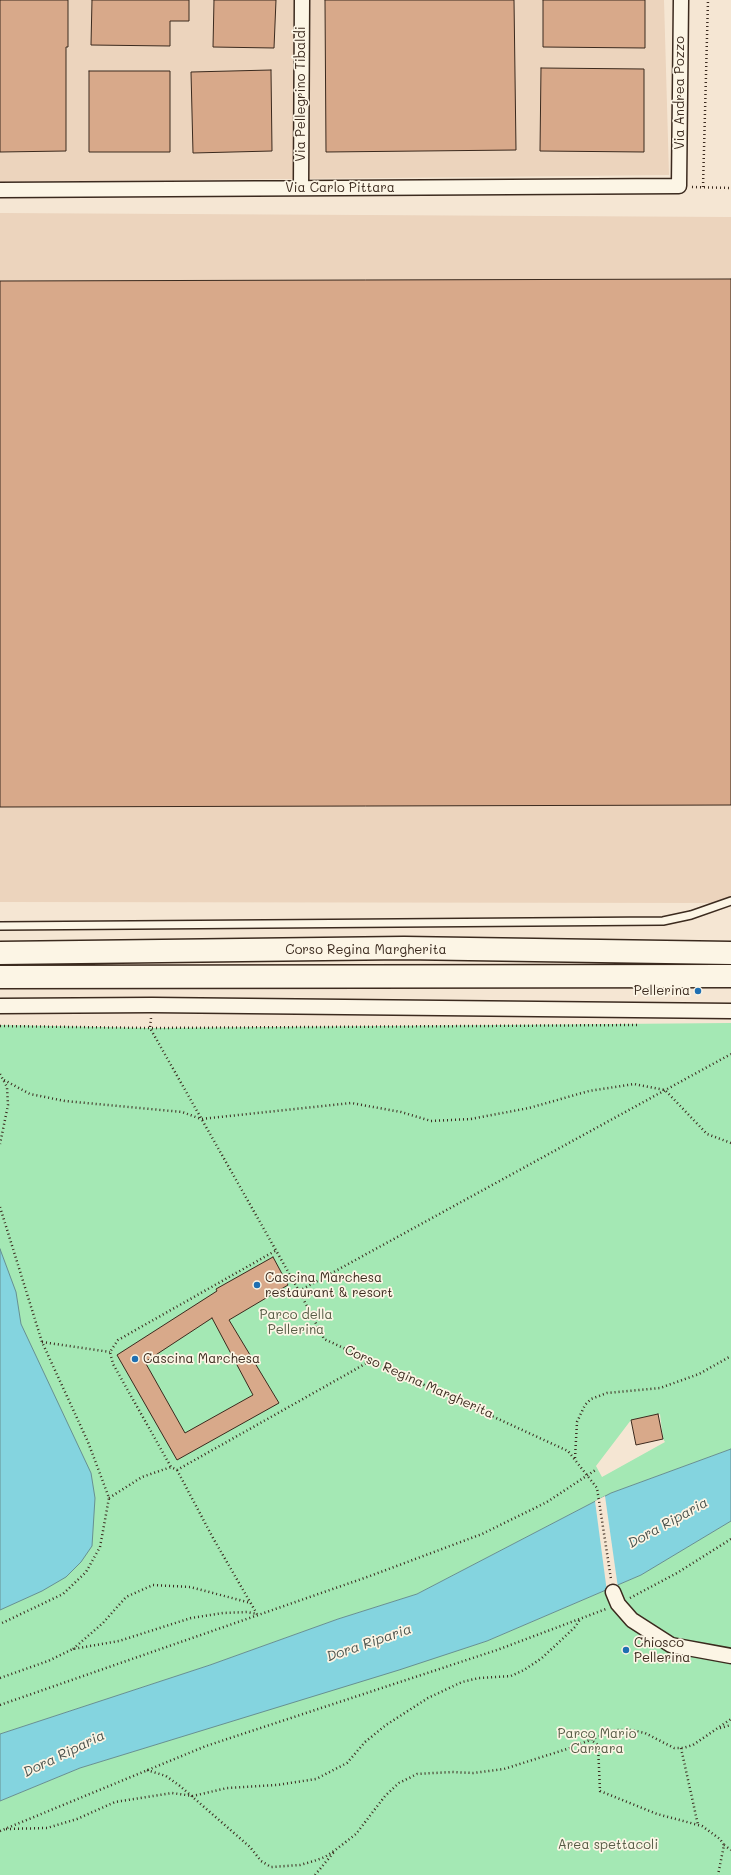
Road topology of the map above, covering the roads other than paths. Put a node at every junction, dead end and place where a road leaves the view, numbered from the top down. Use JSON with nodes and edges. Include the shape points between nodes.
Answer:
{"nodes":[{"id":1,"x":302,"y":0,"type":"edge"},
{"id":2,"x":681,"y":0,"type":"edge"},
{"id":3,"x":680,"y":186,"type":"joint"},
{"id":4,"x":301,"y":188,"type":"junction"},
{"id":5,"x":0,"y":190,"type":"edge"},
{"id":6,"x":731,"y":901,"type":"edge"},
{"id":7,"x":0,"y":926,"type":"edge"},
{"id":8,"x":0,"y":953,"type":"edge"},
{"id":9,"x":731,"y":953,"type":"edge"},
{"id":10,"x":731,"y":976,"type":"edge"},
{"id":11,"x":0,"y":977,"type":"edge"},
{"id":12,"x":0,"y":1006,"type":"edge"},
{"id":13,"x":731,"y":1011,"type":"edge"},
{"id":14,"x":616,"y":1598,"type":"road end"},
{"id":15,"x":731,"y":1656,"type":"edge"}],
"edges":[{"from":1,"to":4,"type":"street","name":"Via Pellegrino Tibaldi"},
{"from":2,"to":3,"type":"street","name":"Via Andrea Pozzo"},
{"from":3,"to":4,"type":"street","name":"Via Carlo Pittara"},
{"from":4,"to":5,"type":"street","name":"Via Carlo Pittara"},
{"from":6,"to":7,"type":"lane","via":[[691,915],[662,921]]},
{"from":8,"to":9,"type":"main road","name":"Corso Regina Margherita","via":[[404,948]]},
{"from":10,"to":11,"type":"main road","name":"Corso Regina Margherita"},
{"from":12,"to":13,"type":"street","via":[[152,1005]]},
{"from":14,"to":15,"type":"street","via":[[632,1620],[671,1645]]}]}
